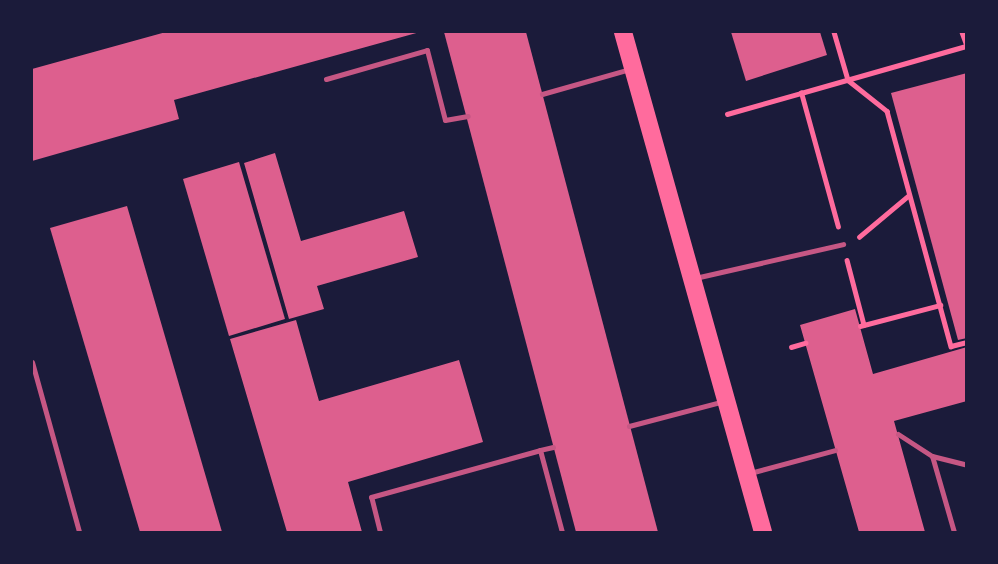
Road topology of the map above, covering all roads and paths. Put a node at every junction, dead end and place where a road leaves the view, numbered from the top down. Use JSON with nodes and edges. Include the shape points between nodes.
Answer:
{"nodes":[{"id":1,"x":623,"y":32,"type":"edge"},
{"id":2,"x":834,"y":32,"type":"edge"},
{"id":3,"x":962,"y":32,"type":"edge"},
{"id":4,"x":966,"y":46,"type":"edge"},
{"id":5,"x":634,"y":68,"type":"junction"},
{"id":6,"x":326,"y":79,"type":"dead end"},
{"id":7,"x":848,"y":80,"type":"junction"},
{"id":8,"x":801,"y":93,"type":"junction"},
{"id":9,"x":542,"y":94,"type":"dead end"},
{"id":10,"x":727,"y":114,"type":"dead end"},
{"id":11,"x":468,"y":116,"type":"dead end"},
{"id":12,"x":843,"y":244,"type":"junction"},
{"id":13,"x":692,"y":279,"type":"junction"},
{"id":14,"x":940,"y":306,"type":"junction"},
{"id":15,"x":967,"y":342,"type":"edge"},
{"id":16,"x":805,"y":343,"type":"dead end"},
{"id":17,"x":791,"y":347,"type":"dead end"},
{"id":18,"x":32,"y":362,"type":"edge"},
{"id":19,"x":725,"y":401,"type":"junction"},
{"id":20,"x":629,"y":426,"type":"dead end"},
{"id":21,"x":898,"y":434,"type":"dead end"},
{"id":22,"x":553,"y":447,"type":"dead end"},
{"id":23,"x":540,"y":450,"type":"junction"},
{"id":24,"x":835,"y":450,"type":"dead end"},
{"id":25,"x":932,"y":456,"type":"junction"},
{"id":26,"x":967,"y":465,"type":"edge"},
{"id":27,"x":747,"y":474,"type":"junction"},
{"id":28,"x":79,"y":533,"type":"edge"},
{"id":29,"x":380,"y":533,"type":"edge"},
{"id":30,"x":562,"y":533,"type":"edge"},
{"id":31,"x":763,"y":533,"type":"edge"},
{"id":32,"x":954,"y":533,"type":"edge"}],
"edges":[{"from":1,"to":5,"type":"main road"},
{"from":2,"to":7,"type":"path"},
{"from":3,"to":4,"type":"path"},
{"from":4,"to":7,"type":"path"},
{"from":5,"to":9,"type":"lane"},
{"from":5,"to":13,"type":"main road"},
{"from":6,"to":11,"type":"lane","via":[[428,50],[445,120]]},
{"from":7,"to":8,"type":"path"},
{"from":7,"to":14,"type":"path","via":[[887,111]]},
{"from":8,"to":10,"type":"path"},
{"from":8,"to":12,"type":"path"},
{"from":12,"to":13,"type":"lane"},
{"from":12,"to":14,"type":"path","via":[[862,326]]},
{"from":13,"to":19,"type":"main road"},
{"from":14,"to":15,"type":"path","via":[[951,346]]},
{"from":16,"to":17,"type":"path"},
{"from":18,"to":28,"type":"lane"},
{"from":19,"to":20,"type":"lane"},
{"from":19,"to":27,"type":"main road"},
{"from":21,"to":25,"type":"lane"},
{"from":22,"to":23,"type":"lane"},
{"from":23,"to":29,"type":"lane","via":[[371,497]]},
{"from":23,"to":30,"type":"lane"},
{"from":24,"to":27,"type":"lane"},
{"from":25,"to":26,"type":"lane"},
{"from":25,"to":32,"type":"lane"},
{"from":27,"to":31,"type":"main road"}]}
